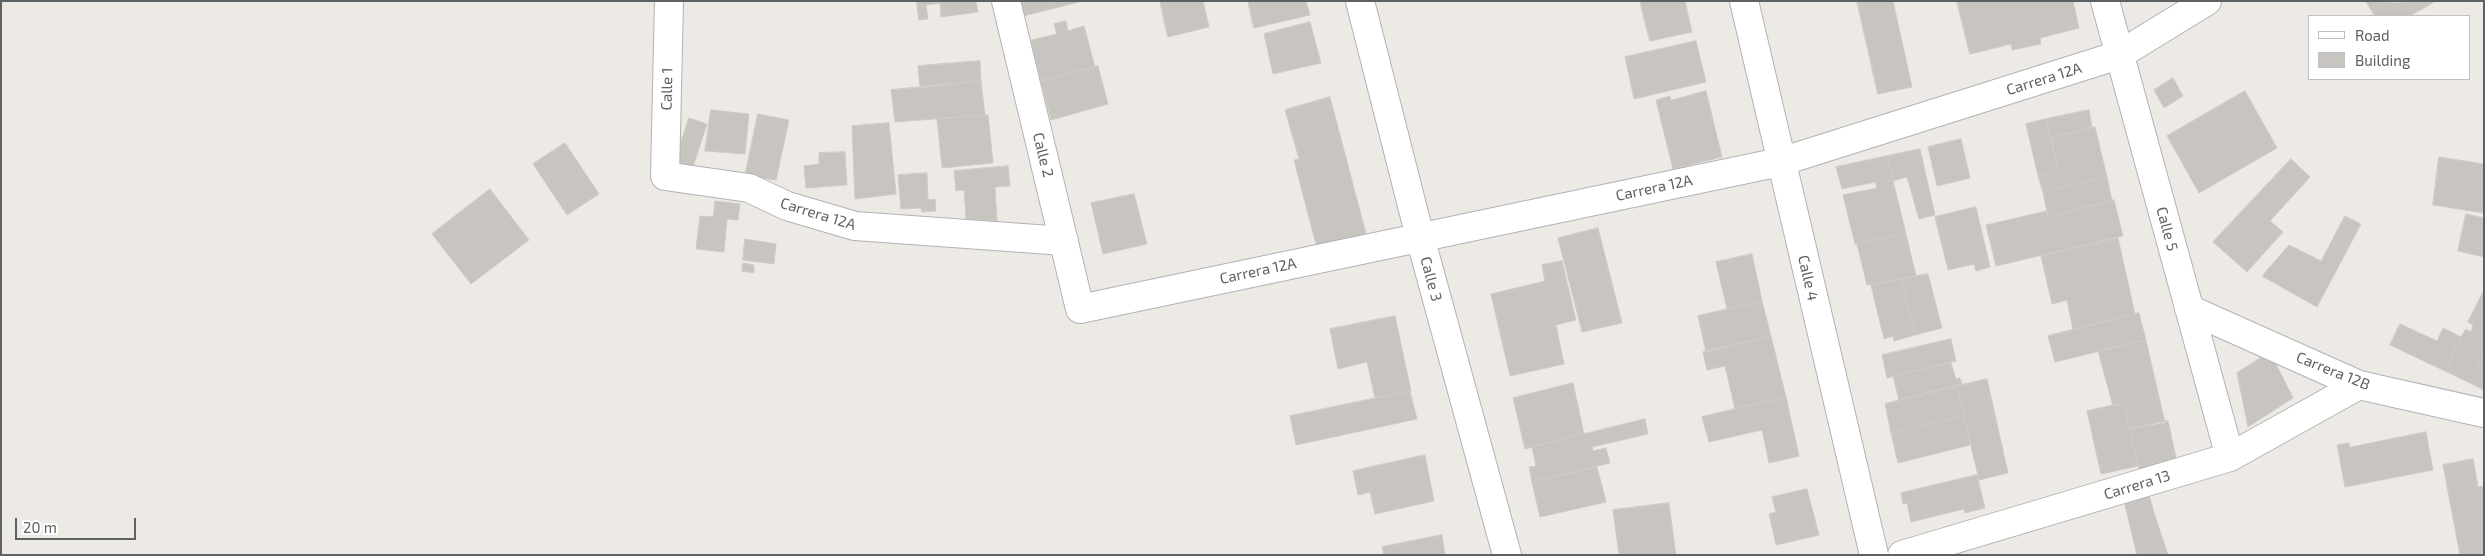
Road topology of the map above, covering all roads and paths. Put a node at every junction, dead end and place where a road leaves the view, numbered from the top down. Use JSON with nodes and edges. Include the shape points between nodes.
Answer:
{"nodes":[{"id":1,"x":670,"y":1,"type":"edge"},
{"id":2,"x":1006,"y":1,"type":"edge"},
{"id":3,"x":1360,"y":1,"type":"edge"},
{"id":4,"x":1744,"y":1,"type":"edge"},
{"id":5,"x":2105,"y":1,"type":"edge"},
{"id":6,"x":2207,"y":1,"type":"edge"},
{"id":7,"x":2119,"y":55,"type":"junction"},
{"id":8,"x":1780,"y":162,"type":"junction"},
{"id":9,"x":665,"y":176,"type":"joint"},
{"id":10,"x":1420,"y":237,"type":"junction"},
{"id":11,"x":1064,"y":242,"type":"junction"},
{"id":12,"x":1080,"y":309,"type":"joint"},
{"id":13,"x":2189,"y":309,"type":"junction"},
{"id":14,"x":2359,"y":385,"type":"junction"},
{"id":15,"x":2484,"y":412,"type":"edge"},
{"id":16,"x":2230,"y":457,"type":"junction"},
{"id":17,"x":1507,"y":555,"type":"edge"},
{"id":18,"x":1874,"y":555,"type":"edge"},
{"id":19,"x":1902,"y":555,"type":"edge"}],
"edges":[{"from":1,"to":9,"type":"street","name":"Calle 1"},
{"from":2,"to":11,"type":"street","name":"Calle 2"},
{"from":3,"to":10,"type":"street","name":"Calle 3"},
{"from":4,"to":8,"type":"street","name":"Calle 4"},
{"from":5,"to":7,"type":"street","name":"Calle 5"},
{"from":6,"to":7,"type":"street","name":"Carrera 12A"},
{"from":7,"to":8,"type":"street","name":"Carrera 12A"},
{"from":7,"to":13,"type":"street","name":"Calle 5"},
{"from":8,"to":10,"type":"street","name":"Carrera 12A"},
{"from":8,"to":18,"type":"street","name":"Calle 4"},
{"from":9,"to":11,"type":"street","name":"Carrera 12A","via":[[748,188],[787,206],[855,226]]},
{"from":10,"to":12,"type":"street","name":"Carrera 12A"},
{"from":10,"to":17,"type":"street","name":"Calle 3"},
{"from":11,"to":12,"type":"street","name":"Calle 2"},
{"from":13,"to":14,"type":"street","name":"Carrera 12B"},
{"from":13,"to":16,"type":"street","name":"Calle 5"},
{"from":14,"to":15,"type":"street","name":"Carrera 12B"},
{"from":14,"to":16,"type":"street","name":"Carrera 13"},
{"from":16,"to":19,"type":"street","name":"Carrera 13"}]}
